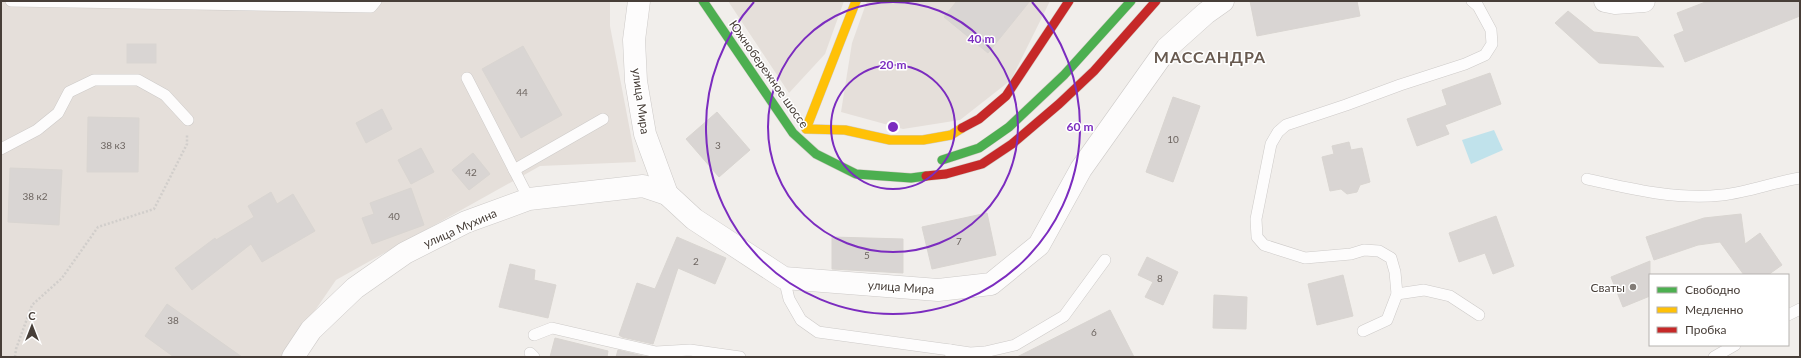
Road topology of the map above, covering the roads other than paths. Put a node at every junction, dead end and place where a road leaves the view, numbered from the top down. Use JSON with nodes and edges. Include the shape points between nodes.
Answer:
{"nodes":[{"id":1,"x":11,"y":1,"type":"edge"},
{"id":2,"x":376,"y":1,"type":"edge"},
{"id":3,"x":639,"y":1,"type":"edge"},
{"id":4,"x":703,"y":1,"type":"edge"},
{"id":5,"x":856,"y":1,"type":"edge"},
{"id":6,"x":1069,"y":1,"type":"edge"},
{"id":7,"x":1131,"y":1,"type":"edge"},
{"id":8,"x":1156,"y":1,"type":"edge"},
{"id":9,"x":1223,"y":1,"type":"edge"},
{"id":10,"x":1472,"y":1,"type":"edge"},
{"id":11,"x":1606,"y":1,"type":"edge"},
{"id":12,"x":1644,"y":1,"type":"edge"},
{"id":13,"x":75,"y":2,"type":"edge"},
{"id":14,"x":467,"y":78,"type":"dead end"},
{"id":15,"x":188,"y":120,"type":"road end"},
{"id":16,"x":602,"y":120,"type":"dead end"},
{"id":17,"x":804,"y":126,"type":"junction"},
{"id":18,"x":816,"y":139,"type":"dead end"},
{"id":19,"x":1,"y":149,"type":"edge"},
{"id":20,"x":934,"y":161,"type":"dead end"},
{"id":21,"x":514,"y":170,"type":"junction"},
{"id":22,"x":1800,"y":178,"type":"edge"},
{"id":23,"x":1587,"y":179,"type":"dead end"},
{"id":24,"x":667,"y":194,"type":"junction"},
{"id":25,"x":529,"y":199,"type":"junction"},
{"id":26,"x":1105,"y":260,"type":"dead end"},
{"id":27,"x":784,"y":278,"type":"junction"},
{"id":28,"x":1397,"y":294,"type":"junction"},
{"id":29,"x":1800,"y":309,"type":"edge"},
{"id":30,"x":1789,"y":314,"type":"edge"},
{"id":31,"x":1479,"y":315,"type":"dead end"},
{"id":32,"x":1363,"y":331,"type":"dead end"},
{"id":33,"x":534,"y":335,"type":"dead end"},
{"id":34,"x":1733,"y":346,"type":"edge"},
{"id":35,"x":950,"y":353,"type":"edge"},
{"id":36,"x":293,"y":357,"type":"edge"},
{"id":37,"x":740,"y":357,"type":"edge"},
{"id":38,"x":1714,"y":357,"type":"edge"}],
"edges":[{"from":1,"to":13,"type":"lane"},
{"from":2,"to":13,"type":"lane","via":[[371,7]]},
{"from":3,"to":24,"type":"street","name":"улица Мира","via":[[634,40],[636,81],[644,134]]},
{"from":4,"to":8,"type":"main road","name":"Южнобережное шоссе","via":[[794,133],[816,154],[856,174],[911,178],[946,174],[982,164],[1012,144],[1094,71]]},
{"from":5,"to":17,"type":"main road"},
{"from":6,"to":17,"type":"main road","via":[[1006,96],[979,120],[951,135],[923,140],[890,140],[845,130]]},
{"from":7,"to":20,"type":"main road","via":[[1019,118],[989,142],[965,154]]},
{"from":9,"to":27,"type":"street","name":"улица Мира","via":[[1167,48],[1081,169],[1039,245],[991,284],[938,290]]},
{"from":10,"to":28,"type":"lane","via":[[1478,6],[1490,30],[1492,44],[1485,55],[1286,125],[1271,144],[1256,219],[1257,237],[1264,246],[1304,258],[1351,254],[1364,250],[1379,251],[1391,258]]},
{"from":11,"to":12,"type":"street"},
{"from":14,"to":21,"type":"lane"},
{"from":15,"to":19,"type":"lane","via":[[165,94],[138,80],[94,80],[69,92],[58,113],[37,130]]},
{"from":16,"to":21,"type":"lane"},
{"from":17,"to":18,"type":"main road","name":"Южнобережное шоссе"},
{"from":21,"to":25,"type":"lane"},
{"from":22,"to":23,"type":"lane","via":[[1722,195],[1682,196],[1646,192]]},
{"from":24,"to":25,"type":"street","name":"улица Мухина","via":[[643,186]]},
{"from":24,"to":27,"type":"street","name":"улица Мира","via":[[694,219]]},
{"from":25,"to":36,"type":"street","name":"улица Мухина","via":[[466,222],[405,253],[355,288],[310,330]]},
{"from":26,"to":35,"type":"lane","via":[[1064,316],[1014,345],[985,352]]},
{"from":27,"to":35,"type":"lane","via":[[789,299],[801,320],[818,332]]},
{"from":28,"to":31,"type":"lane","via":[[1424,290],[1450,296]]},
{"from":28,"to":32,"type":"lane","via":[[1387,320]]},
{"from":29,"to":30,"type":"lane"},
{"from":33,"to":37,"type":"lane","via":[[552,328],[656,352],[690,350]]},
{"from":34,"to":38,"type":"lane"}]}
